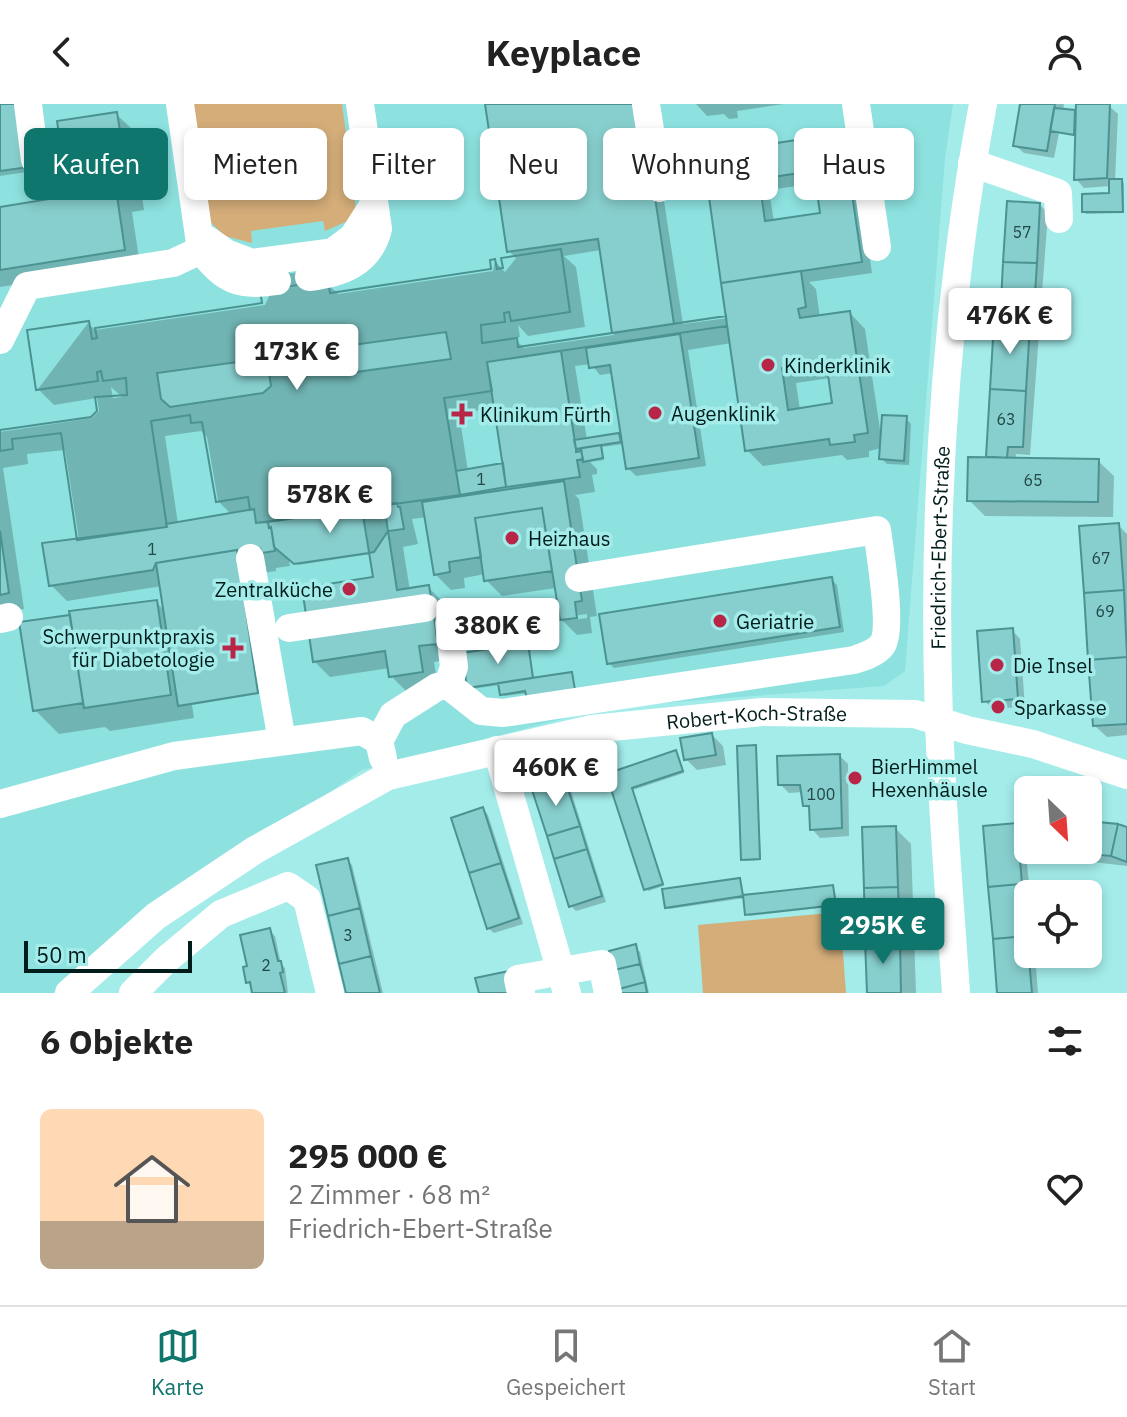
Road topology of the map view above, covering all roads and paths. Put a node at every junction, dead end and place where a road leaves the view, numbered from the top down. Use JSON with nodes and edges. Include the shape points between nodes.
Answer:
{"nodes":[{"id":1,"x":28,"y":104,"type":"edge"},
{"id":2,"x":180,"y":104,"type":"edge"},
{"id":3,"x":360,"y":104,"type":"edge"},
{"id":4,"x":646,"y":104,"type":"edge"},
{"id":5,"x":856,"y":104,"type":"edge"},
{"id":6,"x":983,"y":104,"type":"edge"},
{"id":7,"x":31,"y":128,"type":"edge"},
{"id":8,"x":650,"y":128,"type":"edge"},
{"id":9,"x":972,"y":163,"type":"junction"},
{"id":10,"x":374,"y":204,"type":"junction"},
{"id":11,"x":1059,"y":219,"type":"dead end"},
{"id":12,"x":200,"y":240,"type":"junction"},
{"id":13,"x":877,"y":247,"type":"dead end"},
{"id":14,"x":309,"y":277,"type":"dead end"},
{"id":15,"x":277,"y":281,"type":"dead end"},
{"id":16,"x":0,"y":340,"type":"edge"},
{"id":17,"x":250,"y":558,"type":"dead end"},
{"id":18,"x":579,"y":578,"type":"dead end"},
{"id":19,"x":425,"y":608,"type":"dead end"},
{"id":20,"x":525,"y":612,"type":"dead end"},
{"id":21,"x":298,"y":627,"type":"dead end"},
{"id":22,"x":448,"y":685,"type":"junction"},
{"id":23,"x":939,"y":721,"type":"junction"},
{"id":24,"x":282,"y":741,"type":"junction"},
{"id":25,"x":379,"y":741,"type":"junction"},
{"id":26,"x":497,"y":750,"type":"junction"},
{"id":27,"x":1127,"y":775,"type":"edge"},
{"id":28,"x":388,"y":776,"type":"junction"},
{"id":29,"x":0,"y":804,"type":"edge"},
{"id":30,"x":565,"y":982,"type":"edge"},
{"id":31,"x":69,"y":993,"type":"edge"},
{"id":32,"x":133,"y":993,"type":"edge"},
{"id":33,"x":330,"y":993,"type":"edge"},
{"id":34,"x":521,"y":993,"type":"edge"},
{"id":35,"x":608,"y":993,"type":"edge"},
{"id":36,"x":956,"y":993,"type":"edge"}],
"edges":[{"from":1,"to":7,"type":"street"},
{"from":2,"to":12,"type":"street"},
{"from":3,"to":10,"type":"street"},
{"from":4,"to":8,"type":"street"},
{"from":5,"to":13,"type":"street"},
{"from":6,"to":9,"type":"street","name":"Friedrich-Ebert-Straße"},
{"from":9,"to":11,"type":"street","via":[[1058,193]]},
{"from":9,"to":23,"type":"street","name":"Friedrich-Ebert-Straße","via":[[947,387],[937,606]]},
{"from":10,"to":12,"type":"street","via":[[353,237],[333,252],[252,263]]},
{"from":10,"to":14,"type":"street","via":[[374,245],[336,274]]},
{"from":12,"to":15,"type":"street","via":[[214,267],[236,282]]},
{"from":12,"to":16,"type":"street","via":[[173,263],[27,286]]},
{"from":17,"to":24,"type":"street"},
{"from":18,"to":22,"type":"street","via":[[877,530],[888,628],[882,645],[854,660],[503,713],[481,711]]},
{"from":19,"to":21,"type":"street"},
{"from":20,"to":22,"type":"street","via":[[449,623],[454,667]]},
{"from":22,"to":25,"type":"street","via":[[393,715]]},
{"from":23,"to":26,"type":"street","name":"Robert-Koch-Straße","via":[[915,714],[749,713],[592,729]]},
{"from":23,"to":27,"type":"street","name":"Robert-Koch-Straße"},
{"from":23,"to":36,"type":"street","name":"Friedrich-Ebert-Straße"},
{"from":24,"to":25,"type":"street","via":[[362,731]]},
{"from":24,"to":29,"type":"street","via":[[174,756]]},
{"from":25,"to":28,"type":"street"},
{"from":26,"to":28,"type":"street","name":"Robert-Koch-Straße"},
{"from":26,"to":30,"type":"street"},
{"from":28,"to":31,"type":"street","name":"Robert-Koch-Straße","via":[[255,850],[156,916]]},
{"from":30,"to":34,"type":"street","via":[[518,979]]},
{"from":30,"to":35,"type":"street","via":[[602,964]]},
{"from":32,"to":33,"type":"street","via":[[221,914],[288,886],[307,899]]}]}
